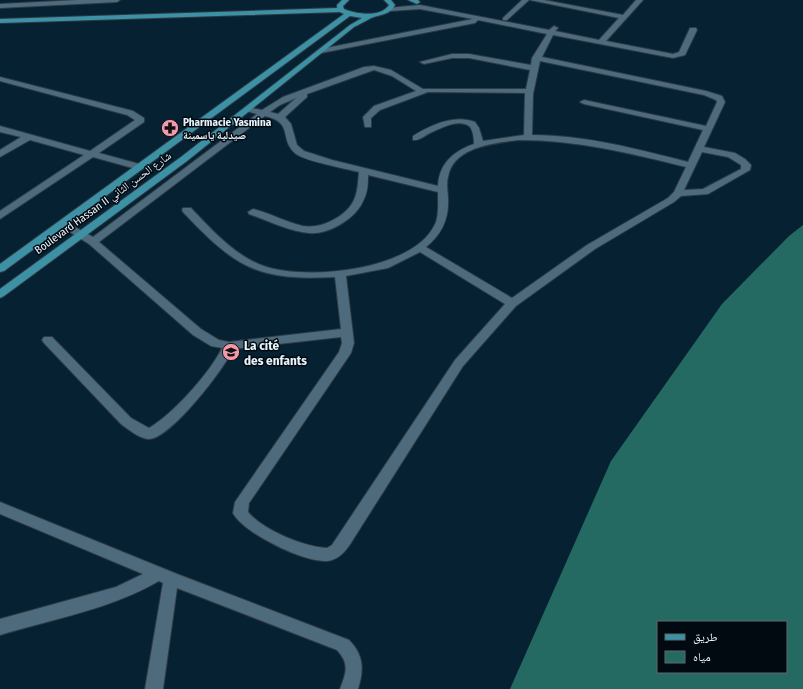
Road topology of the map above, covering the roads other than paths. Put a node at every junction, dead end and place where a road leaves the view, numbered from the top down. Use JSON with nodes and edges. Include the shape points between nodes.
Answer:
{"nodes":[{"id":1,"x":117,"y":0,"type":"edge"},
{"id":2,"x":526,"y":0,"type":"edge"},
{"id":3,"x":533,"y":0,"type":"edge"},
{"id":4,"x":640,"y":0,"type":"edge"},
{"id":5,"x":344,"y":1,"type":"edge"},
{"id":6,"x":414,"y":1,"type":"edge"},
{"id":7,"x":389,"y":4,"type":"edge"},
{"id":8,"x":0,"y":6,"type":"edge"},
{"id":9,"x":297,"y":11,"type":"junction"},
{"id":10,"x":345,"y":11,"type":"junction"},
{"id":11,"x":0,"y":14,"type":"edge"},
{"id":12,"x":372,"y":15,"type":"junction"},
{"id":13,"x":625,"y":17,"type":"junction"},
{"id":14,"x":482,"y":19,"type":"junction"},
{"id":15,"x":505,"y":19,"type":"junction"},
{"id":16,"x":0,"y":21,"type":"edge"},
{"id":17,"x":326,"y":23,"type":"junction"},
{"id":18,"x":693,"y":30,"type":"dead end"},
{"id":19,"x":552,"y":31,"type":"junction"},
{"id":20,"x":604,"y":40,"type":"junction"},
{"id":21,"x":321,"y":51,"type":"junction"},
{"id":22,"x":536,"y":58,"type":"junction"},
{"id":23,"x":424,"y":62,"type":"dead end"},
{"id":24,"x":533,"y":68,"type":"junction"},
{"id":25,"x":0,"y":79,"type":"edge"},
{"id":26,"x":309,"y":90,"type":"junction"},
{"id":27,"x":421,"y":91,"type":"junction"},
{"id":28,"x":530,"y":91,"type":"junction"},
{"id":29,"x":584,"y":102,"type":"dead end"},
{"id":30,"x":249,"y":109,"type":"junction"},
{"id":31,"x":266,"y":113,"type":"junction"},
{"id":32,"x":280,"y":117,"type":"junction"},
{"id":33,"x":368,"y":125,"type":"dead end"},
{"id":34,"x":0,"y":129,"type":"edge"},
{"id":35,"x":709,"y":129,"type":"junction"},
{"id":36,"x":28,"y":137,"type":"junction"},
{"id":37,"x":528,"y":137,"type":"junction"},
{"id":38,"x":416,"y":138,"type":"dead end"},
{"id":39,"x":479,"y":145,"type":"junction"},
{"id":40,"x":700,"y":149,"type":"junction"},
{"id":41,"x":0,"y":154,"type":"edge"},
{"id":42,"x":92,"y":155,"type":"junction"},
{"id":43,"x":691,"y":166,"type":"junction"},
{"id":44,"x":140,"y":167,"type":"junction"},
{"id":45,"x":364,"y":171,"type":"junction"},
{"id":46,"x":442,"y":190,"type":"junction"},
{"id":47,"x":678,"y":193,"type":"junction"},
{"id":48,"x":187,"y":210,"type":"dead end"},
{"id":49,"x":254,"y":212,"type":"dead end"},
{"id":50,"x":0,"y":216,"type":"edge"},
{"id":51,"x":62,"y":224,"type":"junction"},
{"id":52,"x":80,"y":235,"type":"junction"},
{"id":53,"x":93,"y":242,"type":"junction"},
{"id":54,"x":420,"y":248,"type":"junction"},
{"id":55,"x":0,"y":269,"type":"edge"},
{"id":56,"x":340,"y":273,"type":"junction"},
{"id":57,"x":0,"y":294,"type":"edge"},
{"id":58,"x":512,"y":303,"type":"junction"},
{"id":59,"x":347,"y":332,"type":"junction"},
{"id":60,"x":48,"y":340,"type":"dead end"},
{"id":61,"x":229,"y":346,"type":"junction"},
{"id":62,"x":0,"y":508,"type":"edge"},
{"id":63,"x":165,"y":576,"type":"junction"},
{"id":64,"x":0,"y":627,"type":"edge"},
{"id":65,"x":154,"y":689,"type":"edge"},
{"id":66,"x":349,"y":689,"type":"edge"}],
"edges":[{"from":1,"to":8,"type":"street"},
{"from":2,"to":15,"type":"street"},
{"from":3,"to":13,"type":"street"},
{"from":4,"to":13,"type":"street"},
{"from":5,"to":10,"type":"main road","via":[[340,5]]},
{"from":5,"to":11,"type":"main road"},
{"from":6,"to":7,"type":"street"},
{"from":6,"to":15,"type":"street"},
{"from":7,"to":12,"type":"main road"},
{"from":7,"to":14,"type":"street"},
{"from":9,"to":10,"type":"main road"},
{"from":9,"to":16,"type":"main road"},
{"from":9,"to":17,"type":"main road"},
{"from":10,"to":12,"type":"main road"},
{"from":10,"to":17,"type":"main road","name":"Boulevard Hassan II شارع الحسن الثاني"},
{"from":12,"to":21,"type":"main road","name":"Boulevard Hassan II شارع الحسن الثاني","via":[[352,26]]},
{"from":13,"to":20,"type":"street"},
{"from":14,"to":19,"type":"street"},
{"from":14,"to":21,"type":"street"},
{"from":15,"to":19,"type":"street"},
{"from":17,"to":44,"type":"main road","name":"Boulevard Hassan II شارع الحسن الثاني"},
{"from":18,"to":20,"type":"street","via":[[683,52],[673,56]]},
{"from":19,"to":20,"type":"street"},
{"from":19,"to":22,"type":"street"},
{"from":21,"to":30,"type":"main road","name":"Boulevard Hassan II شارع الحسن الثاني"},
{"from":22,"to":24,"type":"street"},
{"from":22,"to":35,"type":"street","via":[[715,96],[721,102]]},
{"from":23,"to":24,"type":"street","via":[[452,56],[469,56]]},
{"from":24,"to":28,"type":"street"},
{"from":25,"to":42,"type":"street","via":[[130,113],[140,118],[140,122]]},
{"from":26,"to":27,"type":"street","via":[[375,68],[384,70]]},
{"from":26,"to":31,"type":"street","via":[[278,103]]},
{"from":26,"to":32,"type":"street"},
{"from":27,"to":28,"type":"street"},
{"from":27,"to":33,"type":"street","via":[[377,108],[368,117]]},
{"from":28,"to":37,"type":"street","via":[[527,113]]},
{"from":29,"to":35,"type":"street"},
{"from":30,"to":31,"type":"street"},
{"from":30,"to":52,"type":"main road","name":"Boulevard Hassan II شارع الحسن الثاني"},
{"from":31,"to":32,"type":"street"},
{"from":31,"to":53,"type":"street"},
{"from":32,"to":45,"type":"street","via":[[287,124],[293,146],[301,153]]},
{"from":34,"to":36,"type":"street"},
{"from":35,"to":40,"type":"street"},
{"from":36,"to":41,"type":"street"},
{"from":36,"to":42,"type":"street"},
{"from":37,"to":39,"type":"street"},
{"from":37,"to":43,"type":"street","via":[[610,146]]},
{"from":38,"to":39,"type":"street","via":[[435,126],[466,122],[476,129]]},
{"from":39,"to":46,"type":"street","via":[[450,162],[441,180]]},
{"from":40,"to":43,"type":"street"},
{"from":40,"to":47,"type":"street","via":[[743,160],[745,170],[705,192]]},
{"from":42,"to":44,"type":"street"},
{"from":42,"to":50,"type":"street"},
{"from":43,"to":47,"type":"street"},
{"from":44,"to":51,"type":"main road","name":"Boulevard Hassan II شارع الحسن الثاني"},
{"from":45,"to":46,"type":"street"},
{"from":45,"to":49,"type":"street","via":[[357,204],[340,219],[321,229],[302,228]]},
{"from":46,"to":54,"type":"street","via":[[442,219],[435,233]]},
{"from":47,"to":58,"type":"street","via":[[660,207],[591,247]]},
{"from":48,"to":56,"type":"street","via":[[238,256],[259,268],[300,274]]},
{"from":51,"to":52,"type":"street"},
{"from":51,"to":55,"type":"main road","name":"Boulevard Hassan II شارع الحسن الثاني"},
{"from":52,"to":53,"type":"street"},
{"from":52,"to":57,"type":"main road","name":"Boulevard Hassan II شارع الحسن الثاني"},
{"from":53,"to":61,"type":"street","via":[[197,332],[215,343]]},
{"from":54,"to":56,"type":"street","via":[[384,266]]},
{"from":54,"to":58,"type":"street"},
{"from":56,"to":59,"type":"street"},
{"from":58,"to":59,"type":"street","via":[[459,363],[343,544],[332,554],[320,554],[308,552],[256,529],[242,517],[240,507],[345,352],[348,343]]},
{"from":59,"to":61,"type":"street"},
{"from":60,"to":61,"type":"street","via":[[126,421],[149,434],[158,430],[214,372]]},
{"from":62,"to":63,"type":"street"},
{"from":63,"to":64,"type":"street","via":[[118,594]]},
{"from":63,"to":65,"type":"street"},
{"from":63,"to":66,"type":"street","via":[[343,644],[353,656],[355,670]]}]}
